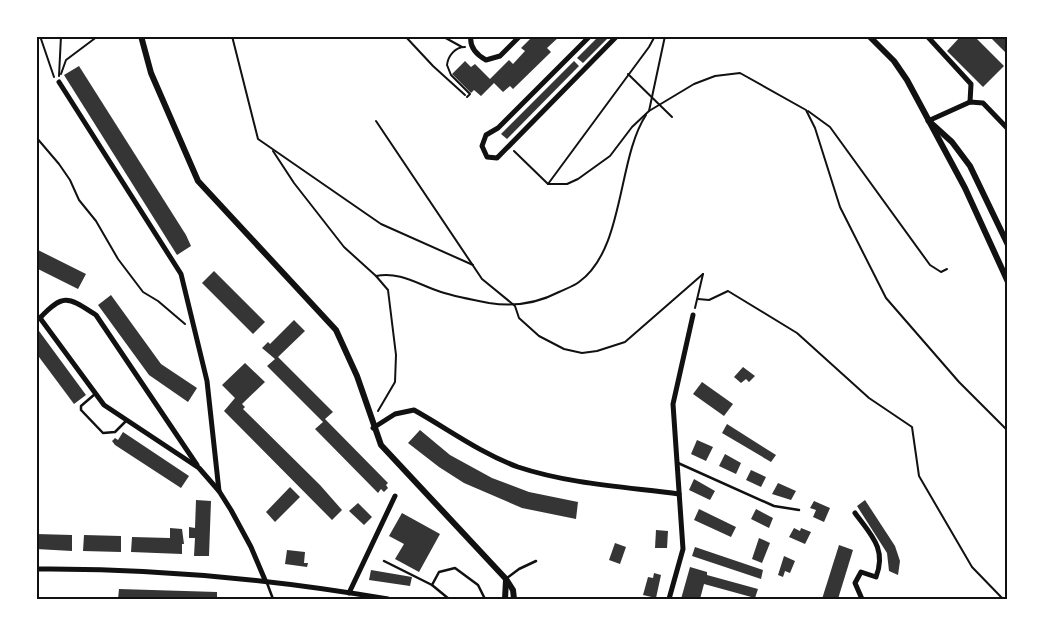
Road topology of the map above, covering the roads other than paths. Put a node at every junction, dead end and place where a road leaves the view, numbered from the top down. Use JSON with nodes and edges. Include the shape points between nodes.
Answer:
{"nodes":[{"id":1,"x":141,"y":36,"type":"edge"},
{"id":2,"x":471,"y":36,"type":"edge"},
{"id":3,"x":520,"y":36,"type":"edge"},
{"id":4,"x":590,"y":36,"type":"edge"},
{"id":5,"x":617,"y":36,"type":"edge"},
{"id":6,"x":869,"y":36,"type":"edge"},
{"id":7,"x":927,"y":36,"type":"edge"},
{"id":8,"x":59,"y":82,"type":"road end"},
{"id":9,"x":970,"y":102,"type":"junction"},
{"id":10,"x":928,"y":121,"type":"junction"},
{"id":11,"x":1008,"y":129,"type":"edge"},
{"id":12,"x":1008,"y":245,"type":"edge"},
{"id":13,"x":1008,"y":282,"type":"edge"},
{"id":14,"x":693,"y":315,"type":"road end"},
{"id":15,"x":38,"y":317,"type":"edge"},
{"id":16,"x":96,"y":394,"type":"junction"},
{"id":17,"x":127,"y":420,"type":"junction"},
{"id":18,"x":373,"y":428,"type":"junction"},
{"id":19,"x":677,"y":462,"type":"junction"},
{"id":20,"x":199,"y":468,"type":"junction"},
{"id":21,"x":219,"y":492,"type":"junction"},
{"id":22,"x":679,"y":494,"type":"junction"},
{"id":23,"x":394,"y":496,"type":"dead end"},
{"id":24,"x":799,"y":510,"type":"dead end"},
{"id":25,"x":855,"y":513,"type":"dead end"},
{"id":26,"x":536,"y":561,"type":"dead end"},
{"id":27,"x":384,"y":562,"type":"dead end"},
{"id":28,"x":36,"y":569,"type":"edge"},
{"id":29,"x":506,"y":579,"type":"junction"},
{"id":30,"x":265,"y":580,"type":"junction"},
{"id":31,"x":432,"y":585,"type":"junction"},
{"id":32,"x":349,"y":593,"type":"junction"},
{"id":33,"x":273,"y":599,"type":"edge"},
{"id":34,"x":388,"y":599,"type":"edge"},
{"id":35,"x":449,"y":599,"type":"edge"},
{"id":36,"x":485,"y":599,"type":"edge"},
{"id":37,"x":505,"y":599,"type":"edge"},
{"id":38,"x":514,"y":599,"type":"edge"},
{"id":39,"x":669,"y":599,"type":"edge"},
{"id":40,"x":862,"y":599,"type":"edge"}],
"edges":[{"from":1,"to":18,"type":"street","via":[[151,73],[198,181],[336,330],[357,376]]},
{"from":2,"to":3,"type":"street","via":[[473,49],[486,60],[500,56]]},
{"from":4,"to":5,"type":"street","via":[[498,128],[486,135],[482,146],[487,157],[498,158]]},
{"from":6,"to":10,"type":"street","via":[[894,61]]},
{"from":7,"to":9,"type":"street","via":[[971,84]]},
{"from":8,"to":21,"type":"street","via":[[181,274],[207,381]]},
{"from":9,"to":10,"type":"street"},
{"from":9,"to":11,"type":"street","via":[[983,104]]},
{"from":10,"to":12,"type":"street","via":[[952,142],[970,166]]},
{"from":10,"to":13,"type":"street","via":[[965,188]]},
{"from":14,"to":19,"type":"street","via":[[673,404]]},
{"from":15,"to":16,"type":"street"},
{"from":15,"to":20,"type":"street","via":[[54,303],[72,300],[96,315]]},
{"from":16,"to":17,"type":"street","via":[[104,405]]},
{"from":16,"to":17,"type":"lane","via":[[81,410],[103,434],[115,432]]},
{"from":17,"to":20,"type":"street"},
{"from":18,"to":22,"type":"street","via":[[395,414],[414,410],[462,440],[516,466],[549,476]]},
{"from":18,"to":29,"type":"street","via":[[381,445]]},
{"from":19,"to":22,"type":"street"},
{"from":19,"to":24,"type":"lane","via":[[774,506]]},
{"from":20,"to":21,"type":"street"},
{"from":21,"to":30,"type":"street","via":[[252,547]]},
{"from":22,"to":39,"type":"street","via":[[683,549]]},
{"from":23,"to":32,"type":"street"},
{"from":25,"to":40,"type":"street","via":[[880,551],[882,563],[876,576],[861,572],[855,583]]},
{"from":26,"to":29,"type":"lane"},
{"from":27,"to":31,"type":"lane"},
{"from":28,"to":30,"type":"street","via":[[93,568]]},
{"from":29,"to":37,"type":"street"},
{"from":29,"to":38,"type":"street"},
{"from":30,"to":32,"type":"street"},
{"from":30,"to":33,"type":"lane"},
{"from":31,"to":35,"type":"lane"},
{"from":31,"to":36,"type":"lane","via":[[439,572],[455,568],[478,585]]},
{"from":32,"to":34,"type":"street"}]}
